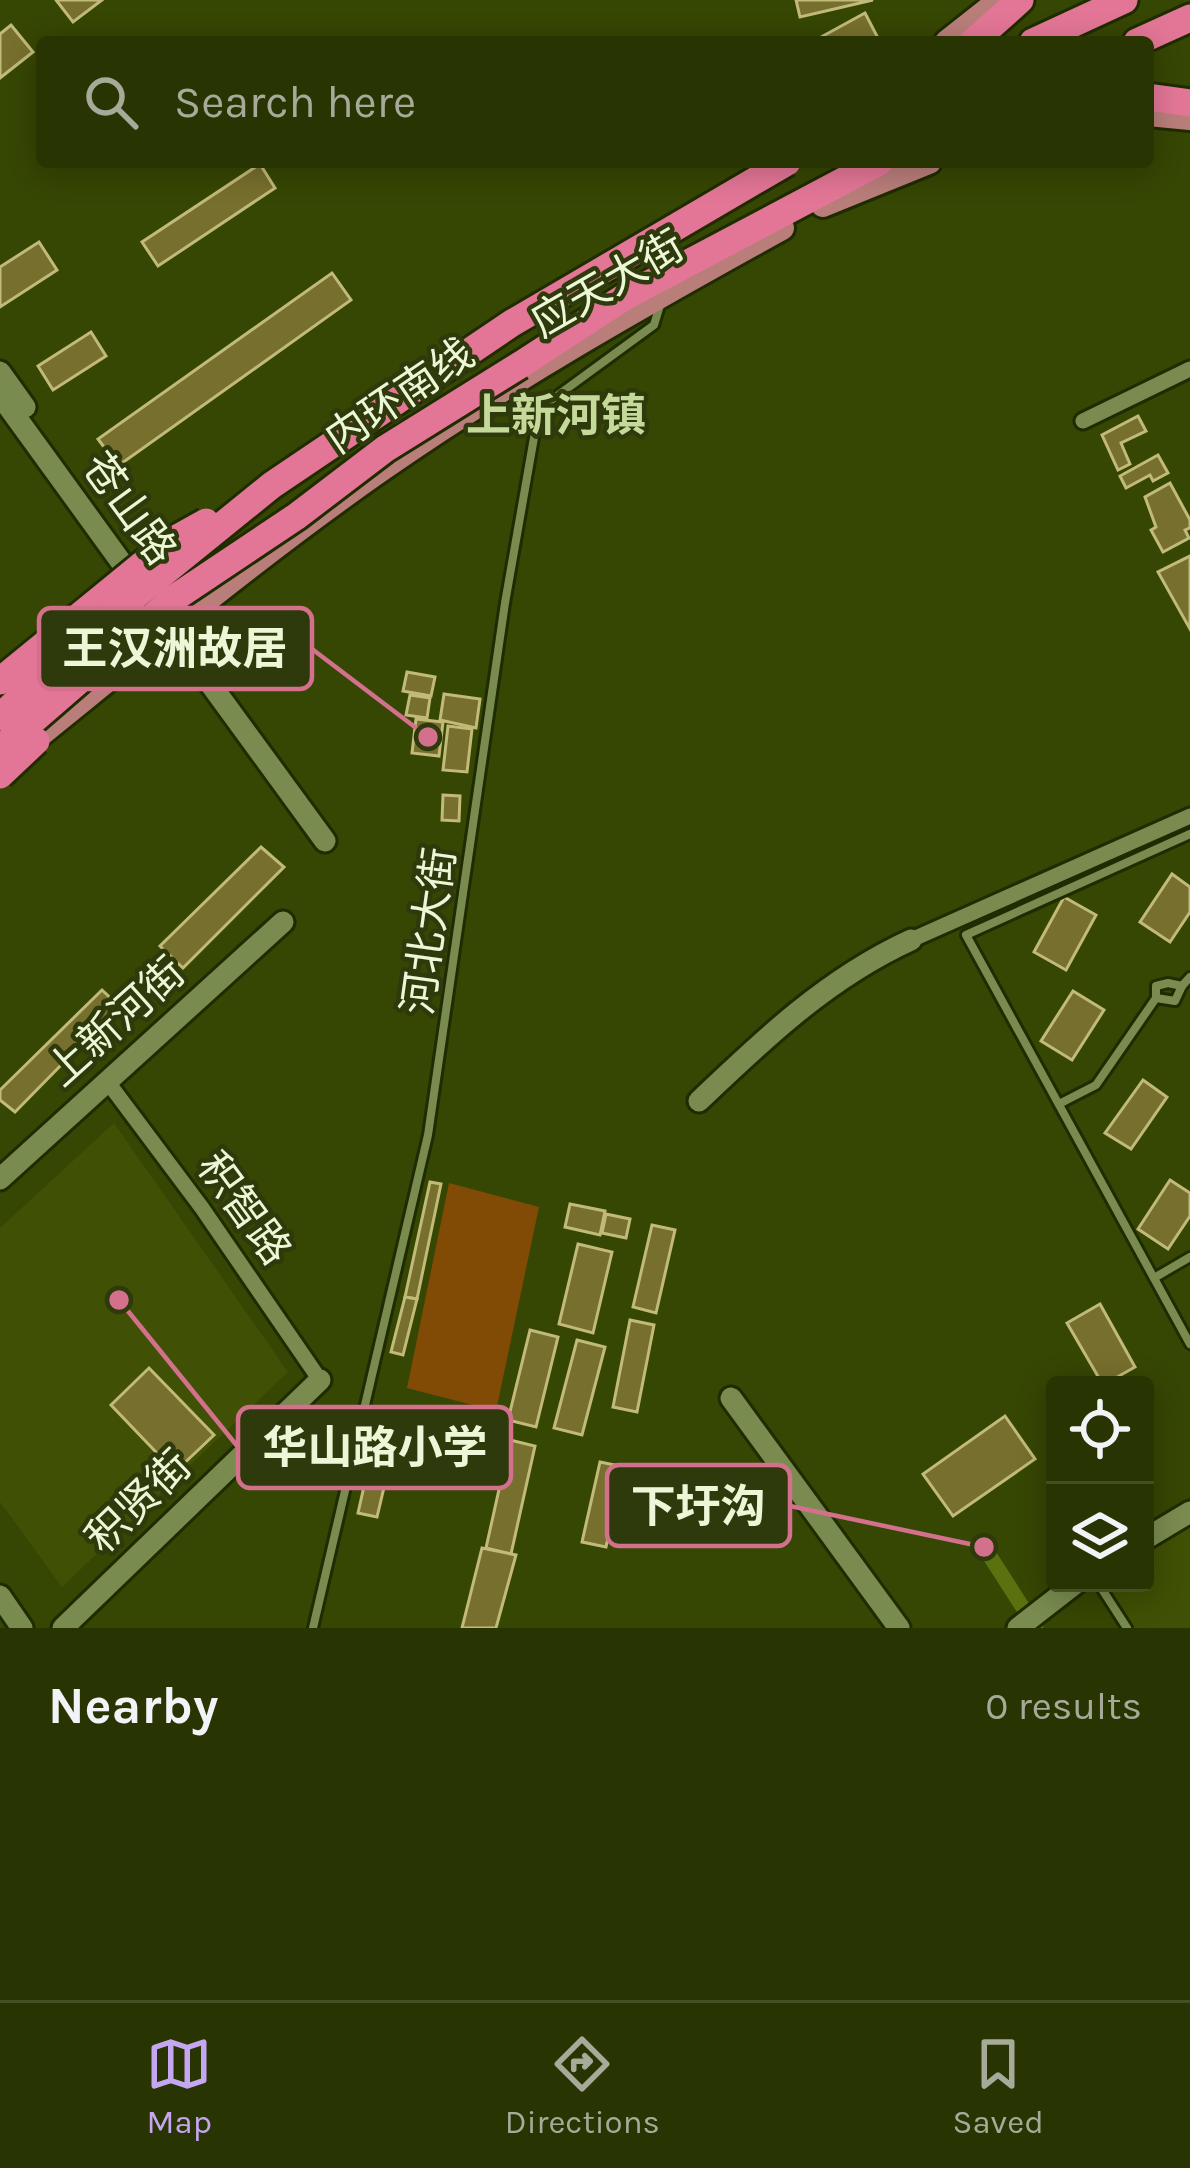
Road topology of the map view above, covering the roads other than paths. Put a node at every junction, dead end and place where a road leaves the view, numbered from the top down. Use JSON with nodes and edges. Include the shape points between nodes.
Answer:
{"nodes":[{"id":1,"x":1000,"y":0,"type":"edge"},
{"id":2,"x":1021,"y":0,"type":"edge"},
{"id":3,"x":1124,"y":0,"type":"edge"},
{"id":4,"x":1190,"y":18,"type":"edge"},
{"id":5,"x":955,"y":36,"type":"edge"},
{"id":6,"x":980,"y":36,"type":"edge"},
{"id":7,"x":1046,"y":36,"type":"edge"},
{"id":8,"x":1150,"y":36,"type":"edge"},
{"id":9,"x":1154,"y":98,"type":"edge"},
{"id":10,"x":1190,"y":103,"type":"edge"},
{"id":11,"x":1154,"y":115,"type":"edge"},
{"id":12,"x":1190,"y":118,"type":"edge"},
{"id":13,"x":752,"y":168,"type":"edge"},
{"id":14,"x":777,"y":168,"type":"edge"},
{"id":15,"x":867,"y":168,"type":"edge"},
{"id":16,"x":880,"y":168,"type":"edge"},
{"id":17,"x":913,"y":168,"type":"edge"},
{"id":18,"x":839,"y":182,"type":"junction"},
{"id":19,"x":662,"y":295,"type":"junction"},
{"id":20,"x":1190,"y":369,"type":"edge"},
{"id":21,"x":0,"y":372,"type":"edge"},
{"id":22,"x":0,"y":395,"type":"edge"},
{"id":23,"x":1083,"y":421,"type":"dead end"},
{"id":24,"x":272,"y":485,"type":"junction"},
{"id":25,"x":297,"y":517,"type":"junction"},
{"id":26,"x":140,"y":577,"type":"junction"},
{"id":27,"x":176,"y":625,"type":"junction"},
{"id":28,"x":0,"y":681,"type":"edge"},
{"id":29,"x":0,"y":700,"type":"edge"},
{"id":30,"x":0,"y":717,"type":"edge"},
{"id":31,"x":0,"y":749,"type":"edge"},
{"id":32,"x":0,"y":771,"type":"edge"},
{"id":33,"x":1190,"y":816,"type":"edge"},
{"id":34,"x":1190,"y":834,"type":"edge"},
{"id":35,"x":325,"y":841,"type":"dead end"},
{"id":36,"x":283,"y":922,"type":"dead end"},
{"id":37,"x":911,"y":940,"type":"joint"},
{"id":38,"x":1190,"y":977,"type":"edge"},
{"id":39,"x":1183,"y":986,"type":"junction"},
{"id":40,"x":1156,"y":998,"type":"junction"},
{"id":41,"x":107,"y":1082,"type":"junction"},
{"id":42,"x":699,"y":1101,"type":"dead end"},
{"id":43,"x":1059,"y":1103,"type":"junction"},
{"id":44,"x":0,"y":1179,"type":"edge"},
{"id":45,"x":1190,"y":1257,"type":"edge"},
{"id":46,"x":1154,"y":1278,"type":"junction"},
{"id":47,"x":1190,"y":1343,"type":"edge"},
{"id":48,"x":320,"y":1380,"type":"joint"},
{"id":49,"x":731,"y":1398,"type":"dead end"},
{"id":50,"x":1190,"y":1512,"type":"edge"},
{"id":51,"x":1154,"y":1534,"type":"edge"},
{"id":52,"x":1064,"y":1592,"type":"edge"},
{"id":53,"x":1104,"y":1592,"type":"edge"},
{"id":54,"x":0,"y":1597,"type":"edge"},
{"id":55,"x":22,"y":1628,"type":"edge"},
{"id":56,"x":62,"y":1628,"type":"edge"},
{"id":57,"x":313,"y":1628,"type":"edge"},
{"id":58,"x":899,"y":1628,"type":"edge"},
{"id":59,"x":1018,"y":1628,"type":"edge"},
{"id":60,"x":1127,"y":1628,"type":"edge"}],
"edges":[{"from":1,"to":5,"type":"main road"},
{"from":2,"to":6,"type":"highway"},
{"from":3,"to":7,"type":"highway"},
{"from":4,"to":8,"type":"highway"},
{"from":9,"to":10,"type":"highway"},
{"from":11,"to":12,"type":"main road"},
{"from":13,"to":26,"type":"main road","name":"应天大街","via":[[462,341]]},
{"from":14,"to":24,"type":"highway","name":"内环南线","bridge":true,"via":[[512,323]]},
{"from":15,"to":18,"type":"highway","name":"内环南线"},
{"from":16,"to":18,"type":"highway"},
{"from":17,"to":19,"type":"main road","name":"应天大街","via":[[840,196]]},
{"from":18,"to":25,"type":"highway","name":"内环南线","bridge":true,"via":[[626,296],[385,449]]},
{"from":19,"to":27,"type":"main road","name":"应天大街","via":[[382,469]]},
{"from":19,"to":57,"type":"lane","name":"河北大街","via":[[654,325],[538,410],[428,1135]]},
{"from":20,"to":23,"type":"street"},
{"from":21,"to":26,"type":"street","name":"苍山路"},
{"from":22,"to":26,"type":"street","name":"苍山路"},
{"from":24,"to":28,"type":"highway","bridge":true,"via":[[170,542]]},
{"from":24,"to":30,"type":"highway","name":"内环南线","bridge":true},
{"from":25,"to":31,"type":"highway","name":"内环南线","bridge":true,"via":[[172,599]]},
{"from":25,"to":32,"type":"highway","bridge":true,"via":[[124,656]]},
{"from":26,"to":27,"type":"street","name":"苍山路"},
{"from":26,"to":29,"type":"main road","name":"应天大街"},
{"from":27,"to":32,"type":"main road","name":"应天大街"},
{"from":27,"to":35,"type":"street","name":"苍山路"},
{"from":33,"to":37,"type":"street"},
{"from":34,"to":43,"type":"lane","via":[[966,935]]},
{"from":36,"to":41,"type":"street","name":"上新河街"},
{"from":37,"to":42,"type":"street","via":[[785,1018]]},
{"from":38,"to":39,"type":"lane"},
{"from":39,"to":40,"type":"lane","via":[[1175,1001]]},
{"from":39,"to":40,"type":"lane","via":[[1156,986]]},
{"from":40,"to":43,"type":"lane","via":[[1096,1084]]},
{"from":41,"to":44,"type":"street","name":"上新河街"},
{"from":41,"to":48,"type":"street","name":"积智路"},
{"from":43,"to":46,"type":"lane"},
{"from":45,"to":46,"type":"lane"},
{"from":46,"to":47,"type":"lane"},
{"from":48,"to":56,"type":"street","name":"积贤街"},
{"from":49,"to":58,"type":"street"},
{"from":50,"to":51,"type":"street"},
{"from":52,"to":59,"type":"street"},
{"from":53,"to":60,"type":"lane"},
{"from":54,"to":55,"type":"street"}]}
